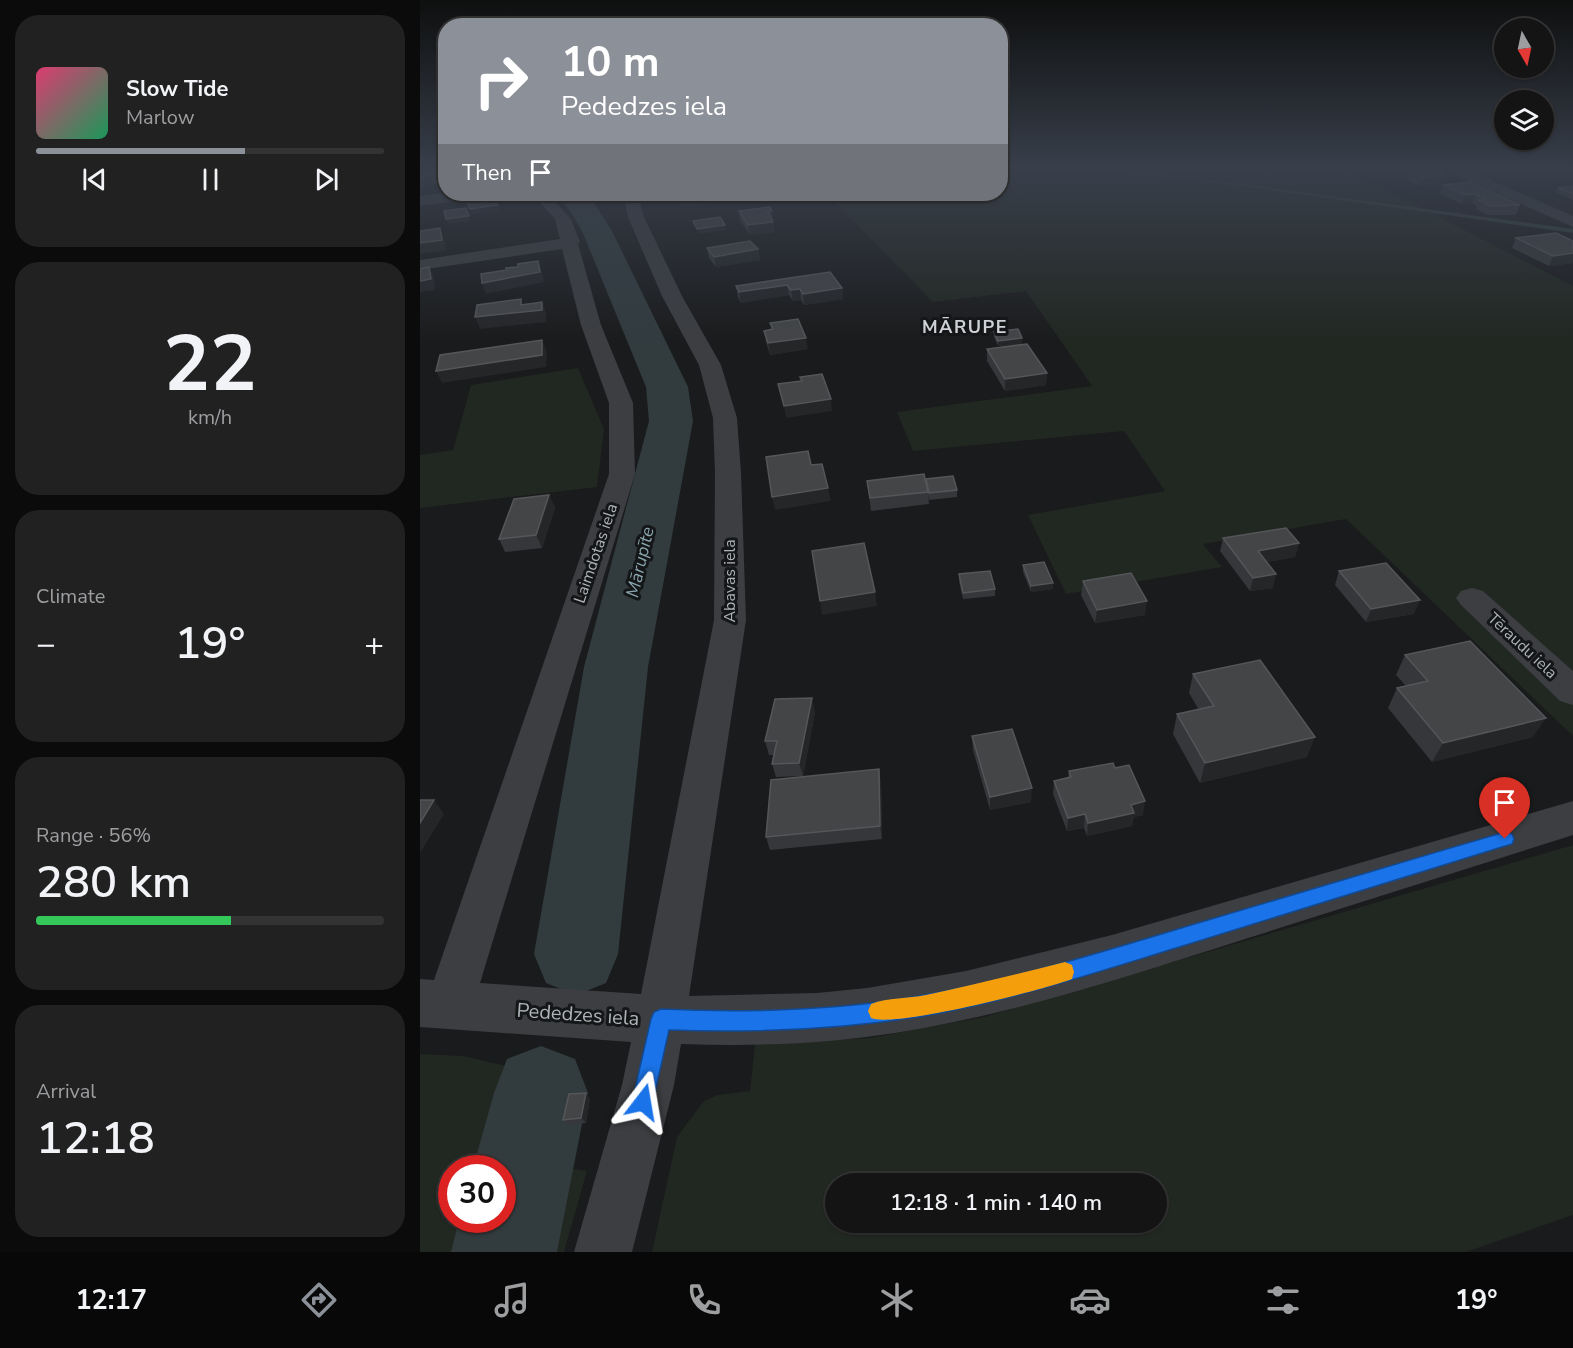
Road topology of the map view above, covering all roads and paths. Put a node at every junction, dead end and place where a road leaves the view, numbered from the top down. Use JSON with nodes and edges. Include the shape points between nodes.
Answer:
{"nodes":[{"id":1,"x":565,"y":225,"type":"edge"},
{"id":2,"x":640,"y":225,"type":"edge"},
{"id":3,"x":571,"y":242,"type":"junction"},
{"id":4,"x":420,"y":266,"type":"edge"},
{"id":5,"x":1472,"y":598,"type":"dead end"},
{"id":6,"x":1573,"y":692,"type":"edge"},
{"id":7,"x":1573,"y":818,"type":"edge"},
{"id":8,"x":434,"y":1004,"type":"edge"},
{"id":9,"x":661,"y":1019,"type":"junction"},
{"id":10,"x":603,"y":1252,"type":"edge"}],
"edges":[{"from":1,"to":3,"type":"street","name":"Laimdotas iela"},
{"from":2,"to":9,"type":"street","name":"Abavas iela","via":[[710,365],[725,417],[728,473],[730,620]]},
{"from":3,"to":4,"type":"street"},
{"from":3,"to":8,"type":"street","name":"Laimdotas iela","via":[[591,325],[621,403],[622,474]]},
{"from":5,"to":6,"type":"street","name":"Tēraudu iela"},
{"from":7,"to":9,"type":"street","name":"Pededzes iela","via":[[985,993],[819,1018],[742,1023]]},
{"from":8,"to":9,"type":"street","name":"Pededzes iela"},
{"from":9,"to":10,"type":"street","name":"Abavas iela","via":[[648,1085]]}]}
